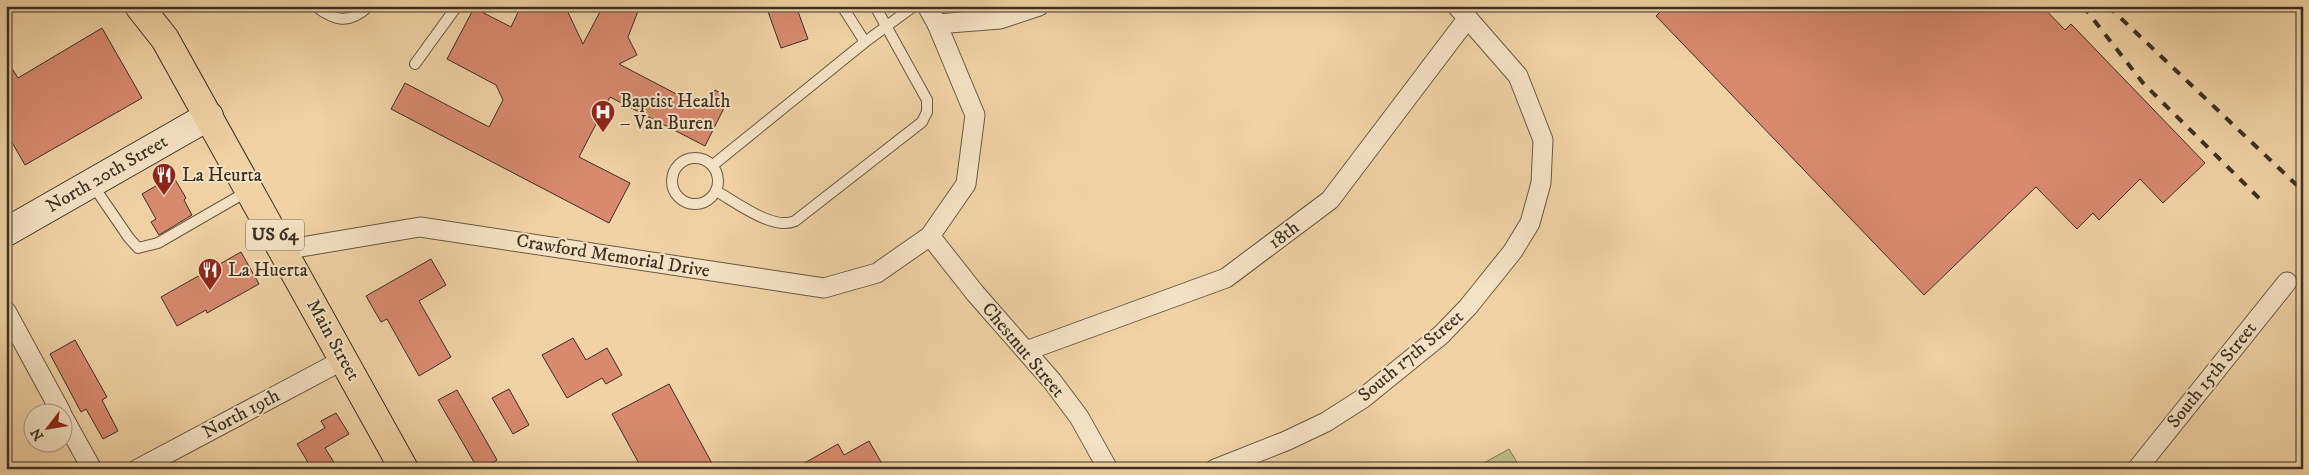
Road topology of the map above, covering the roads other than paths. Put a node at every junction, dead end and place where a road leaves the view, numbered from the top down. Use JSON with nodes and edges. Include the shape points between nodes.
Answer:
{"nodes":[{"id":1,"x":139,"y":6,"type":"edge"},
{"id":2,"x":315,"y":6,"type":"edge"},
{"id":3,"x":369,"y":6,"type":"edge"},
{"id":4,"x":457,"y":6,"type":"edge"},
{"id":5,"x":842,"y":6,"type":"edge"},
{"id":6,"x":875,"y":6,"type":"edge"},
{"id":7,"x":914,"y":6,"type":"edge"},
{"id":8,"x":927,"y":6,"type":"edge"},
{"id":9,"x":1038,"y":6,"type":"edge"},
{"id":10,"x":1462,"y":13,"type":"edge"},
{"id":11,"x":937,"y":24,"type":"junction"},
{"id":12,"x":886,"y":27,"type":"junction"},
{"id":13,"x":865,"y":42,"type":"junction"},
{"id":14,"x":415,"y":64,"type":"dead end"},
{"id":15,"x":209,"y":116,"type":"junction"},
{"id":16,"x":713,"y":165,"type":"junction"},
{"id":17,"x":92,"y":183,"type":"junction"},
{"id":18,"x":250,"y":190,"type":"junction"},
{"id":19,"x":716,"y":190,"type":"junction"},
{"id":20,"x":6,"y":232,"type":"edge"},
{"id":21,"x":930,"y":236,"type":"junction"},
{"id":22,"x":283,"y":250,"type":"junction"},
{"id":23,"x":2287,"y":282,"type":"dead end"},
{"id":24,"x":6,"y":312,"type":"edge"},
{"id":25,"x":1026,"y":351,"type":"junction"},
{"id":26,"x":343,"y":360,"type":"junction"},
{"id":27,"x":55,"y":402,"type":"edge"},
{"id":28,"x":72,"y":432,"type":"edge"},
{"id":29,"x":92,"y":469,"type":"edge"},
{"id":30,"x":138,"y":469,"type":"edge"},
{"id":31,"x":404,"y":469,"type":"edge"},
{"id":32,"x":1108,"y":469,"type":"edge"},
{"id":33,"x":1215,"y":469,"type":"edge"},
{"id":34,"x":2137,"y":469,"type":"edge"}],
"edges":[{"from":1,"to":15,"type":"main road","name":"Main Street","number":"US 64","via":[[165,39]]},
{"from":2,"to":3,"type":"lane","via":[[329,17],[344,20],[360,15]]},
{"from":4,"to":14,"type":"lane"},
{"from":5,"to":13,"type":"lane"},
{"from":6,"to":12,"type":"lane"},
{"from":7,"to":12,"type":"lane"},
{"from":8,"to":11,"type":"street"},
{"from":9,"to":11,"type":"street","via":[[1000,19]]},
{"from":10,"to":25,"type":"street","name":"18th","via":[[1330,200],[1226,278]]},
{"from":10,"to":33,"type":"street","name":"South 17th Street","via":[[1518,76],[1543,140],[1541,183],[1530,223],[1508,258],[1468,307],[1441,335],[1362,399],[1326,422]]},
{"from":11,"to":21,"type":"street","via":[[975,115],[966,184]]},
{"from":12,"to":13,"type":"lane"},
{"from":12,"to":19,"type":"lane","via":[[926,100],[927,112],[922,122],[786,225],[770,221]]},
{"from":13,"to":16,"type":"lane"},
{"from":15,"to":17,"type":"street","name":"North 20th Street"},
{"from":15,"to":18,"type":"main road","name":"Main Street","number":"US 64"},
{"from":16,"to":19,"type":"lane","via":[[718,178]]},
{"from":16,"to":19,"type":"lane","via":[[699,158],[683,160],[673,173],[672,188],[682,201],[698,204],[712,197]]},
{"from":17,"to":18,"type":"lane","via":[[138,248],[158,243]]},
{"from":17,"to":20,"type":"street","name":"North 20th Street"},
{"from":18,"to":22,"type":"main road","name":"Main Street","number":"US 64"},
{"from":21,"to":22,"type":"street","name":"Crawford Memorial Drive","via":[[877,273],[824,288],[420,226]]},
{"from":21,"to":25,"type":"street","name":"Chestnut Street"},
{"from":22,"to":26,"type":"main road","name":"Main Street","number":"US 64"},
{"from":23,"to":34,"type":"street","name":"South 15th Street"},
{"from":24,"to":27,"type":"street"},
{"from":25,"to":32,"type":"street","name":"Chestnut Street","via":[[1079,417]]},
{"from":26,"to":30,"type":"street","name":"North 19th"},
{"from":26,"to":31,"type":"main road","name":"Main Street","number":"US 64"},
{"from":28,"to":29,"type":"street"}]}
